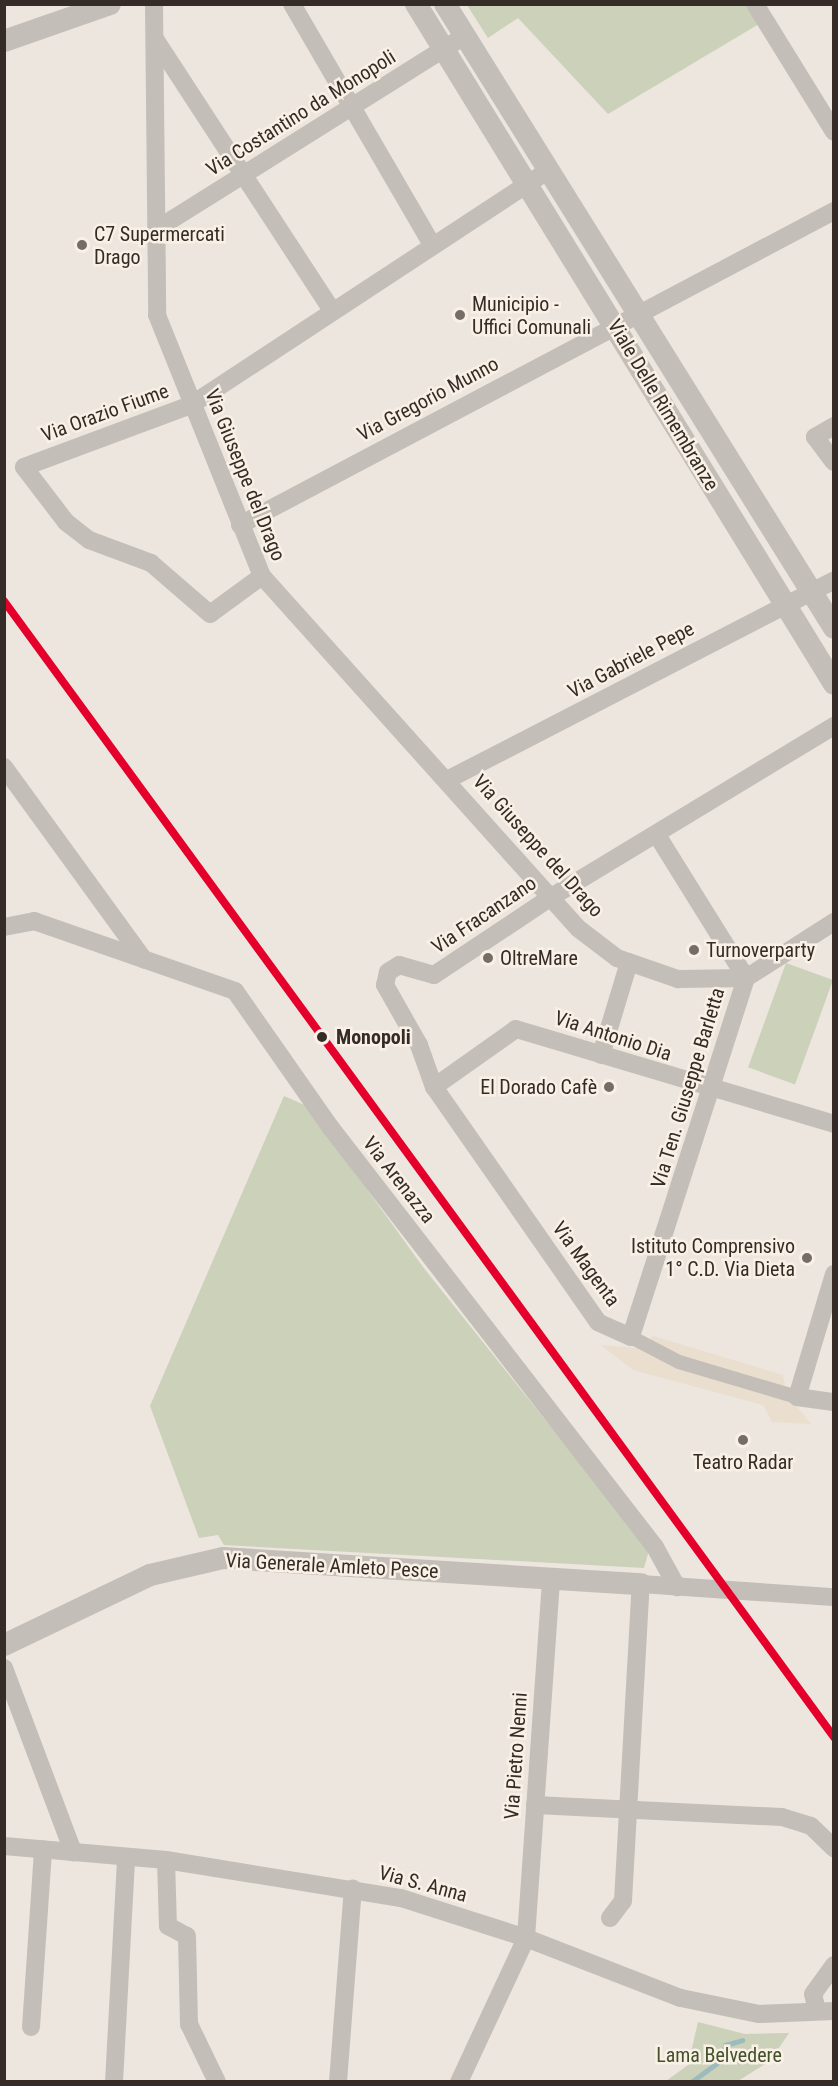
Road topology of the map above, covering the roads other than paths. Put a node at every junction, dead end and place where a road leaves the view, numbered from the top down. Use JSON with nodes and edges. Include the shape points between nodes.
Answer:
{"nodes":[{"id":1,"x":110,"y":4,"type":"edge"},
{"id":2,"x":154,"y":4,"type":"edge"},
{"id":3,"x":292,"y":4,"type":"edge"},
{"id":4,"x":416,"y":4,"type":"edge"},
{"id":5,"x":445,"y":4,"type":"edge"},
{"id":6,"x":755,"y":4,"type":"edge"},
{"id":7,"x":464,"y":36,"type":"junction"},
{"id":8,"x":155,"y":39,"type":"junction"},
{"id":9,"x":4,"y":41,"type":"edge"},
{"id":10,"x":444,"y":49,"type":"junction"},
{"id":11,"x":352,"y":109,"type":"junction"},
{"id":12,"x":834,"y":132,"type":"edge"},
{"id":13,"x":244,"y":176,"type":"junction"},
{"id":14,"x":537,"y":178,"type":"junction"},
{"id":15,"x":834,"y":211,"type":"edge"},
{"id":16,"x":160,"y":227,"type":"junction"},
{"id":17,"x":432,"y":245,"type":"junction"},
{"id":18,"x":332,"y":311,"type":"junction"},
{"id":19,"x":639,"y":316,"type":"junction"},
{"id":20,"x":615,"y":328,"type":"junction"},
{"id":21,"x":191,"y":405,"type":"junction"},
{"id":22,"x":834,"y":426,"type":"edge"},
{"id":23,"x":834,"y":462,"type":"edge"},
{"id":24,"x":240,"y":525,"type":"junction"},
{"id":25,"x":262,"y":576,"type":"junction"},
{"id":26,"x":834,"y":580,"type":"edge"},
{"id":27,"x":811,"y":592,"type":"junction"},
{"id":28,"x":785,"y":605,"type":"junction"},
{"id":29,"x":834,"y":628,"type":"edge"},
{"id":30,"x":834,"y":684,"type":"edge"},
{"id":31,"x":834,"y":726,"type":"edge"},
{"id":32,"x":4,"y":767,"type":"edge"},
{"id":33,"x":449,"y":779,"type":"junction"},
{"id":34,"x":657,"y":835,"type":"junction"},
{"id":35,"x":553,"y":896,"type":"junction"},
{"id":36,"x":834,"y":922,"type":"edge"},
{"id":37,"x":4,"y":927,"type":"edge"},
{"id":38,"x":144,"y":960,"type":"junction"},
{"id":39,"x":629,"y":962,"type":"junction"},
{"id":40,"x":746,"y":978,"type":"junction"},
{"id":41,"x":601,"y":1055,"type":"junction"},
{"id":42,"x":434,"y":1087,"type":"junction"},
{"id":43,"x":713,"y":1092,"type":"junction"},
{"id":44,"x":834,"y":1124,"type":"edge"},
{"id":45,"x":833,"y":1276,"type":"edge"},
{"id":46,"x":631,"y":1337,"type":"junction"},
{"id":47,"x":797,"y":1397,"type":"junction"},
{"id":48,"x":834,"y":1402,"type":"edge"},
{"id":49,"x":551,"y":1578,"type":"junction"},
{"id":50,"x":641,"y":1584,"type":"junction"},
{"id":51,"x":677,"y":1587,"type":"junction"},
{"id":52,"x":834,"y":1597,"type":"edge"},
{"id":53,"x":4,"y":1645,"type":"edge"},
{"id":54,"x":4,"y":1668,"type":"edge"},
{"id":55,"x":535,"y":1805,"type":"junction"},
{"id":56,"x":629,"y":1809,"type":"junction"},
{"id":57,"x":4,"y":1846,"type":"edge"},
{"id":58,"x":834,"y":1848,"type":"edge"},
{"id":59,"x":42,"y":1849,"type":"junction"},
{"id":60,"x":73,"y":1852,"type":"junction"},
{"id":61,"x":126,"y":1857,"type":"junction"},
{"id":62,"x":166,"y":1860,"type":"junction"},
{"id":63,"x":353,"y":1889,"type":"junction"},
{"id":64,"x":610,"y":1918,"type":"dead end"},
{"id":65,"x":526,"y":1938,"type":"junction"},
{"id":66,"x":834,"y":1965,"type":"edge"},
{"id":67,"x":825,"y":2011,"type":"edge"},
{"id":68,"x":31,"y":2027,"type":"dead end"},
{"id":69,"x":114,"y":2082,"type":"edge"},
{"id":70,"x":217,"y":2082,"type":"edge"},
{"id":71,"x":338,"y":2082,"type":"edge"},
{"id":72,"x":459,"y":2082,"type":"edge"}],
"edges":[{"from":1,"to":9,"type":"street"},
{"from":2,"to":8,"type":"street","name":"Via Giuseppe del Drago"},
{"from":3,"to":11,"type":"street"},
{"from":4,"to":10,"type":"street","name":"Viale Delle Rimembranze"},
{"from":5,"to":7,"type":"street","name":"Viale Delle Rimembranze"},
{"from":6,"to":12,"type":"street"},
{"from":7,"to":10,"type":"street","name":"Via Costantino da Monopoli"},
{"from":7,"to":14,"type":"street","name":"Viale Delle Rimembranze"},
{"from":8,"to":13,"type":"street"},
{"from":8,"to":16,"type":"street","name":"Via Giuseppe del Drago"},
{"from":10,"to":11,"type":"street","name":"Via Costantino da Monopoli"},
{"from":10,"to":14,"type":"street","name":"Viale Delle Rimembranze"},
{"from":11,"to":13,"type":"street","name":"Via Costantino da Monopoli"},
{"from":11,"to":17,"type":"street"},
{"from":13,"to":16,"type":"street","name":"Via Costantino da Monopoli"},
{"from":13,"to":18,"type":"street"},
{"from":14,"to":17,"type":"street","name":"Via Orazio Fiume"},
{"from":14,"to":19,"type":"street","name":"Viale Delle Rimembranze"},
{"from":14,"to":20,"type":"street","name":"Viale Delle Rimembranze"},
{"from":15,"to":19,"type":"street","name":"Via Gregorio Munno"},
{"from":16,"to":21,"type":"street","name":"Via Giuseppe del Drago","via":[[157,315]]},
{"from":17,"to":18,"type":"street","name":"Via Orazio Fiume"},
{"from":18,"to":21,"type":"street","name":"Via Orazio Fiume"},
{"from":19,"to":20,"type":"street","name":"Via Gregorio Munno"},
{"from":19,"to":27,"type":"street","name":"Viale Delle Rimembranze"},
{"from":20,"to":24,"type":"street","name":"Via Gregorio Munno"},
{"from":20,"to":28,"type":"street","name":"Viale Delle Rimembranze"},
{"from":21,"to":24,"type":"street","name":"Via Giuseppe del Drago"},
{"from":21,"to":25,"type":"street","name":"Via Orazio Fiume","via":[[24,467],[66,522],[89,540],[151,563],[210,614]]},
{"from":22,"to":23,"type":"street","via":[[815,437]]},
{"from":24,"to":25,"type":"street","name":"Via Giuseppe del Drago"},
{"from":25,"to":33,"type":"street","name":"Via Giuseppe del Drago"},
{"from":26,"to":27,"type":"street","name":"Via Gabriele Pepe"},
{"from":27,"to":28,"type":"street","name":"Via Gabriele Pepe"},
{"from":27,"to":29,"type":"street","name":"Viale Delle Rimembranze"},
{"from":28,"to":30,"type":"street","name":"Viale Delle Rimembranze"},
{"from":28,"to":33,"type":"street","name":"Via Gabriele Pepe"},
{"from":31,"to":34,"type":"street","name":"Via Fracanzano"},
{"from":32,"to":38,"type":"street"},
{"from":33,"to":35,"type":"street","name":"Via Giuseppe del Drago"},
{"from":34,"to":35,"type":"street","name":"Via Fracanzano"},
{"from":34,"to":40,"type":"street","name":"Via Ten. Giuseppe Barletta"},
{"from":35,"to":39,"type":"street","name":"Via Giuseppe del Drago","via":[[579,929]]},
{"from":35,"to":42,"type":"street","name":"Via Fracanzano","via":[[434,975],[399,965],[388,972],[385,985],[420,1045]]},
{"from":36,"to":40,"type":"street"},
{"from":37,"to":38,"type":"street","name":"Via Arenazza","via":[[34,921]]},
{"from":38,"to":51,"type":"street","name":"Via Arenazza","via":[[235,992],[331,1128],[655,1547]]},
{"from":39,"to":40,"type":"street","name":"Via Giuseppe del Drago","via":[[678,980]]},
{"from":39,"to":41,"type":"street"},
{"from":40,"to":43,"type":"street","name":"Via Ten. Giuseppe Barletta"},
{"from":41,"to":42,"type":"street","name":"Via Antonio Dia","via":[[516,1029]]},
{"from":41,"to":43,"type":"street","name":"Via Antonio Dia"},
{"from":42,"to":46,"type":"street","name":"Via Magenta","via":[[598,1322]]},
{"from":43,"to":44,"type":"street","name":"Via Antonio Dia"},
{"from":43,"to":46,"type":"street","name":"Via Ten. Giuseppe Barletta"},
{"from":45,"to":47,"type":"street"},
{"from":46,"to":47,"type":"street","name":"Via Magenta","via":[[679,1362]]},
{"from":47,"to":48,"type":"street","name":"Via Magenta"},
{"from":49,"to":50,"type":"street","name":"Via Generale Amleto Pesce"},
{"from":49,"to":53,"type":"street","name":"Via Generale Amleto Pesce","via":[[223,1558],[150,1575]]},
{"from":49,"to":55,"type":"street","name":"Via Pietro Nenni"},
{"from":50,"to":51,"type":"street"},
{"from":50,"to":56,"type":"street"},
{"from":51,"to":52,"type":"street"},
{"from":54,"to":60,"type":"street"},
{"from":55,"to":56,"type":"street"},
{"from":55,"to":65,"type":"street","name":"Via Pietro Nenni"},
{"from":56,"to":58,"type":"street","via":[[782,1816],[811,1826]]},
{"from":56,"to":64,"type":"street","via":[[623,1900]]},
{"from":57,"to":59,"type":"street","name":"Via S. Anna"},
{"from":59,"to":60,"type":"street","name":"Via S. Anna"},
{"from":59,"to":68,"type":"street"},
{"from":60,"to":61,"type":"street","name":"Via S. Anna"},
{"from":61,"to":62,"type":"street","name":"Via S. Anna"},
{"from":61,"to":69,"type":"street"},
{"from":62,"to":63,"type":"street","name":"Via S. Anna"},
{"from":62,"to":70,"type":"street","via":[[168,1926],[187,1936],[189,2025]]},
{"from":63,"to":65,"type":"street","name":"Via S. Anna","via":[[400,1898]]},
{"from":63,"to":71,"type":"street"},
{"from":65,"to":67,"type":"street","name":"Via S. Anna","via":[[681,1998],[759,2014]]},
{"from":65,"to":72,"type":"street"},
{"from":66,"to":67,"type":"street","via":[[813,1994]]}]}
